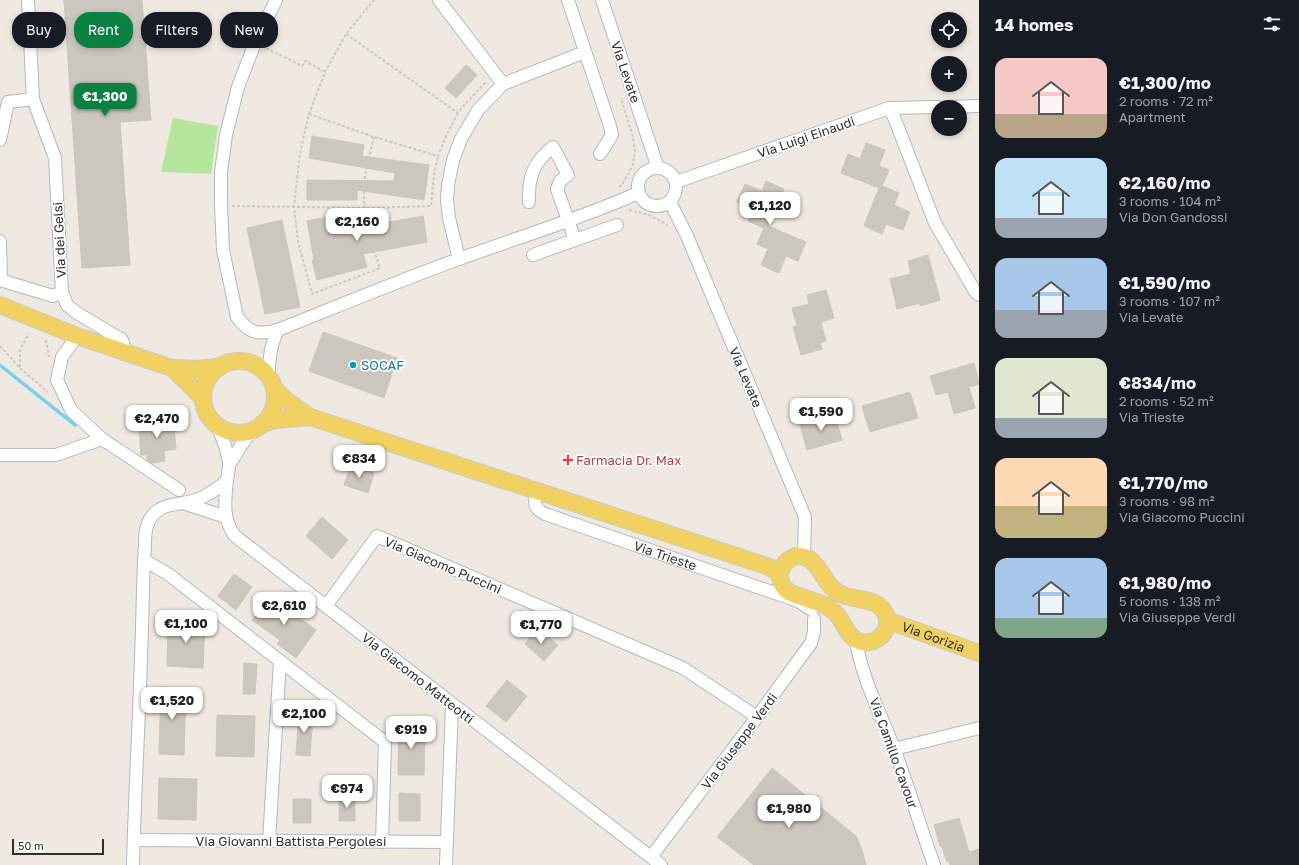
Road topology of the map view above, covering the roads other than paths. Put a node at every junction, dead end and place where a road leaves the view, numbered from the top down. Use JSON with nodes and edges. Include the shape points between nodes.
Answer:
{"nodes":[{"id":1,"x":28,"y":0,"type":"edge"},
{"id":2,"x":276,"y":0,"type":"edge"},
{"id":3,"x":439,"y":0,"type":"edge"},
{"id":4,"x":568,"y":0,"type":"edge"},
{"id":5,"x":602,"y":0,"type":"edge"},
{"id":6,"x":585,"y":52,"type":"junction"},
{"id":7,"x":503,"y":84,"type":"junction"},
{"id":8,"x":33,"y":99,"type":"junction"},
{"id":9,"x":967,"y":106,"type":"edge"},
{"id":10,"x":979,"y":106,"type":"edge"},
{"id":11,"x":931,"y":107,"type":"edge"},
{"id":12,"x":889,"y":108,"type":"junction"},
{"id":13,"x":0,"y":140,"type":"edge"},
{"id":14,"x":600,"y":154,"type":"dead end"},
{"id":15,"x":658,"y":168,"type":"junction"},
{"id":16,"x":676,"y":182,"type":"junction"},
{"id":17,"x":638,"y":193,"type":"junction"},
{"id":18,"x":529,"y":202,"type":"dead end"},
{"id":19,"x":670,"y":202,"type":"junction"},
{"id":20,"x":568,"y":221,"type":"junction"},
{"id":21,"x":617,"y":224,"type":"dead end"},
{"id":22,"x":575,"y":240,"type":"junction"},
{"id":23,"x":0,"y":241,"type":"edge"},
{"id":24,"x":533,"y":255,"type":"dead end"},
{"id":25,"x":459,"y":259,"type":"junction"},
{"id":26,"x":0,"y":280,"type":"edge"},
{"id":27,"x":62,"y":292,"type":"junction"},
{"id":28,"x":979,"y":295,"type":"edge"},
{"id":29,"x":0,"y":305,"type":"edge"},
{"id":30,"x":278,"y":330,"type":"junction"},
{"id":31,"x":77,"y":336,"type":"junction"},
{"id":32,"x":126,"y":352,"type":"junction"},
{"id":33,"x":218,"y":367,"type":"junction"},
{"id":34,"x":172,"y":368,"type":"junction"},
{"id":35,"x":271,"y":383,"type":"junction"},
{"id":36,"x":203,"y":399,"type":"junction"},
{"id":37,"x":310,"y":417,"type":"junction"},
{"id":38,"x":217,"y":426,"type":"junction"},
{"id":39,"x":257,"y":427,"type":"junction"},
{"id":40,"x":102,"y":439,"type":"junction"},
{"id":41,"x":0,"y":455,"type":"edge"},
{"id":42,"x":229,"y":465,"type":"junction"},
{"id":43,"x":227,"y":481,"type":"junction"},
{"id":44,"x":179,"y":490,"type":"dead end"},
{"id":45,"x":537,"y":491,"type":"junction"},
{"id":46,"x":183,"y":503,"type":"junction"},
{"id":47,"x":226,"y":517,"type":"junction"},
{"id":48,"x":804,"y":556,"type":"junction"},
{"id":49,"x":144,"y":560,"type":"junction"},
{"id":50,"x":780,"y":573,"type":"junction"},
{"id":51,"x":326,"y":606,"type":"junction"},
{"id":52,"x":813,"y":614,"type":"joint"},
{"id":53,"x":887,"y":622,"type":"junction"},
{"id":54,"x":856,"y":640,"type":"junction"},
{"id":55,"x":979,"y":653,"type":"edge"},
{"id":56,"x":280,"y":661,"type":"junction"},
{"id":57,"x":452,"y":705,"type":"junction"},
{"id":58,"x":757,"y":717,"type":"junction"},
{"id":59,"x":979,"y":728,"type":"edge"},
{"id":60,"x":894,"y":749,"type":"junction"},
{"id":61,"x":134,"y":840,"type":"junction"},
{"id":62,"x":270,"y":841,"type":"junction"},
{"id":63,"x":382,"y":842,"type":"junction"},
{"id":64,"x":447,"y":842,"type":"junction"},
{"id":65,"x":651,"y":857,"type":"junction"},
{"id":66,"x":133,"y":865,"type":"edge"},
{"id":67,"x":446,"y":865,"type":"edge"},
{"id":68,"x":661,"y":865,"type":"edge"},
{"id":69,"x":934,"y":865,"type":"edge"}],
"edges":[{"from":1,"to":8,"type":"street","name":"Via dei Gelsi"},
{"from":2,"to":30,"type":"street","via":[[255,43],[238,87],[226,135],[221,172],[221,206],[223,250],[237,317],[252,331],[264,333]]},
{"from":3,"to":7,"type":"street"},
{"from":4,"to":6,"type":"street"},
{"from":5,"to":15,"type":"street","name":"Via Levate"},
{"from":6,"to":7,"type":"street"},
{"from":6,"to":14,"type":"street","via":[[612,135]]},
{"from":7,"to":25,"type":"street","via":[[478,110],[461,139],[453,160],[447,200]]},
{"from":8,"to":13,"type":"street","via":[[8,102]]},
{"from":8,"to":27,"type":"street","name":"Via dei Gelsi","via":[[54,158]]},
{"from":9,"to":10,"type":"street"},
{"from":11,"to":12,"type":"street","name":"Via Luigi Einaudi"},
{"from":12,"to":16,"type":"street","name":"Via Luigi Einaudi"},
{"from":12,"to":28,"type":"street","via":[[935,223]]},
{"from":15,"to":16,"type":"street","via":[[666,170]]},
{"from":15,"to":17,"type":"street","via":[[652,168],[642,175]]},
{"from":16,"to":19,"type":"street","via":[[676,193]]},
{"from":17,"to":19,"type":"street","via":[[644,202],[654,207]]},
{"from":17,"to":20,"type":"street"},
{"from":18,"to":20,"type":"street","via":[[529,184],[534,168],[541,157],[553,147],[568,175],[560,181],[557,189]]},
{"from":19,"to":48,"type":"street","name":"Via Levate","via":[[690,243],[805,517]]},
{"from":20,"to":22,"type":"street"},
{"from":20,"to":25,"type":"street"},
{"from":21,"to":22,"type":"street"},
{"from":22,"to":24,"type":"street"},
{"from":23,"to":26,"type":"street"},
{"from":25,"to":30,"type":"street"},
{"from":26,"to":27,"type":"street","via":[[53,296]]},
{"from":27,"to":32,"type":"street","name":"Via dei Gelsi","via":[[67,305],[122,340]]},
{"from":29,"to":31,"type":"main road"},
{"from":30,"to":35,"type":"street","via":[[270,350]]},
{"from":31,"to":32,"type":"main road"},
{"from":31,"to":40,"type":"street","via":[[62,357],[57,380],[71,410]]},
{"from":32,"to":34,"type":"main road"},
{"from":33,"to":34,"type":"main road"},
{"from":33,"to":35,"type":"main road","via":[[231,362],[246,361],[259,367]]},
{"from":33,"to":36,"type":"main road","via":[[206,381]]},
{"from":34,"to":36,"type":"main road"},
{"from":35,"to":37,"type":"main road","via":[[286,400]]},
{"from":35,"to":39,"type":"main road","via":[[274,395],[273,408]]},
{"from":36,"to":38,"type":"main road","via":[[207,414]]},
{"from":37,"to":39,"type":"main road","via":[[276,420]]},
{"from":37,"to":45,"type":"main road","name":"Via Trieste"},
{"from":38,"to":39,"type":"main road","via":[[232,432]]},
{"from":38,"to":42,"type":"street"},
{"from":39,"to":42,"type":"street"},
{"from":40,"to":41,"type":"street","via":[[56,455]]},
{"from":40,"to":44,"type":"street"},
{"from":42,"to":43,"type":"street","name":"Via Giacomo Matteotti"},
{"from":43,"to":46,"type":"street","via":[[197,500]]},
{"from":43,"to":47,"type":"street","name":"Via Giacomo Matteotti"},
{"from":45,"to":50,"type":"main road","name":"Via Trieste","via":[[767,566]]},
{"from":45,"to":52,"type":"street","name":"Via Trieste","via":[[535,505],[538,511],[798,601]]},
{"from":46,"to":47,"type":"street"},
{"from":46,"to":49,"type":"street","via":[[170,504],[159,509],[149,521]]},
{"from":47,"to":51,"type":"street","name":"Via Giacomo Matteotti","via":[[235,536]]},
{"from":48,"to":50,"type":"main road","via":[[787,560]]},
{"from":48,"to":53,"type":"main road","via":[[813,561],[838,593],[879,605],[885,613]]},
{"from":49,"to":56,"type":"street","via":[[168,574]]},
{"from":49,"to":61,"type":"street"},
{"from":50,"to":54,"type":"main road","via":[[785,590],[832,610]]},
{"from":51,"to":57,"type":"street","name":"Via Giacomo Matteotti"},
{"from":51,"to":58,"type":"street","name":"Via Giacomo Puccini","via":[[377,536],[684,668]]},
{"from":52,"to":58,"type":"street","name":"Via Giuseppe Verdi","via":[[814,632],[811,643]]},
{"from":53,"to":54,"type":"main road","via":[[883,635],[876,640],[867,643]]},
{"from":53,"to":55,"type":"main road","name":"Via Gorizia"},
{"from":54,"to":60,"type":"street","name":"Via Camillo Cavour","via":[[864,672]]},
{"from":56,"to":62,"type":"street"},
{"from":56,"to":63,"type":"street","via":[[385,742]]},
{"from":57,"to":64,"type":"street"},
{"from":57,"to":65,"type":"street","name":"Via Giacomo Matteotti"},
{"from":58,"to":65,"type":"street","name":"Via Giuseppe Verdi"},
{"from":59,"to":60,"type":"street"},
{"from":60,"to":69,"type":"street","name":"Via Camillo Cavour"},
{"from":61,"to":62,"type":"street","name":"Via Giovanni Battista Pergolesi"},
{"from":61,"to":66,"type":"street"},
{"from":62,"to":63,"type":"street","name":"Via Giovanni Battista Pergolesi"},
{"from":63,"to":64,"type":"street","name":"Via Giovanni Battista Pergolesi"},
{"from":64,"to":67,"type":"street"},
{"from":65,"to":68,"type":"street","name":"Via Giacomo Matteotti"}]}
